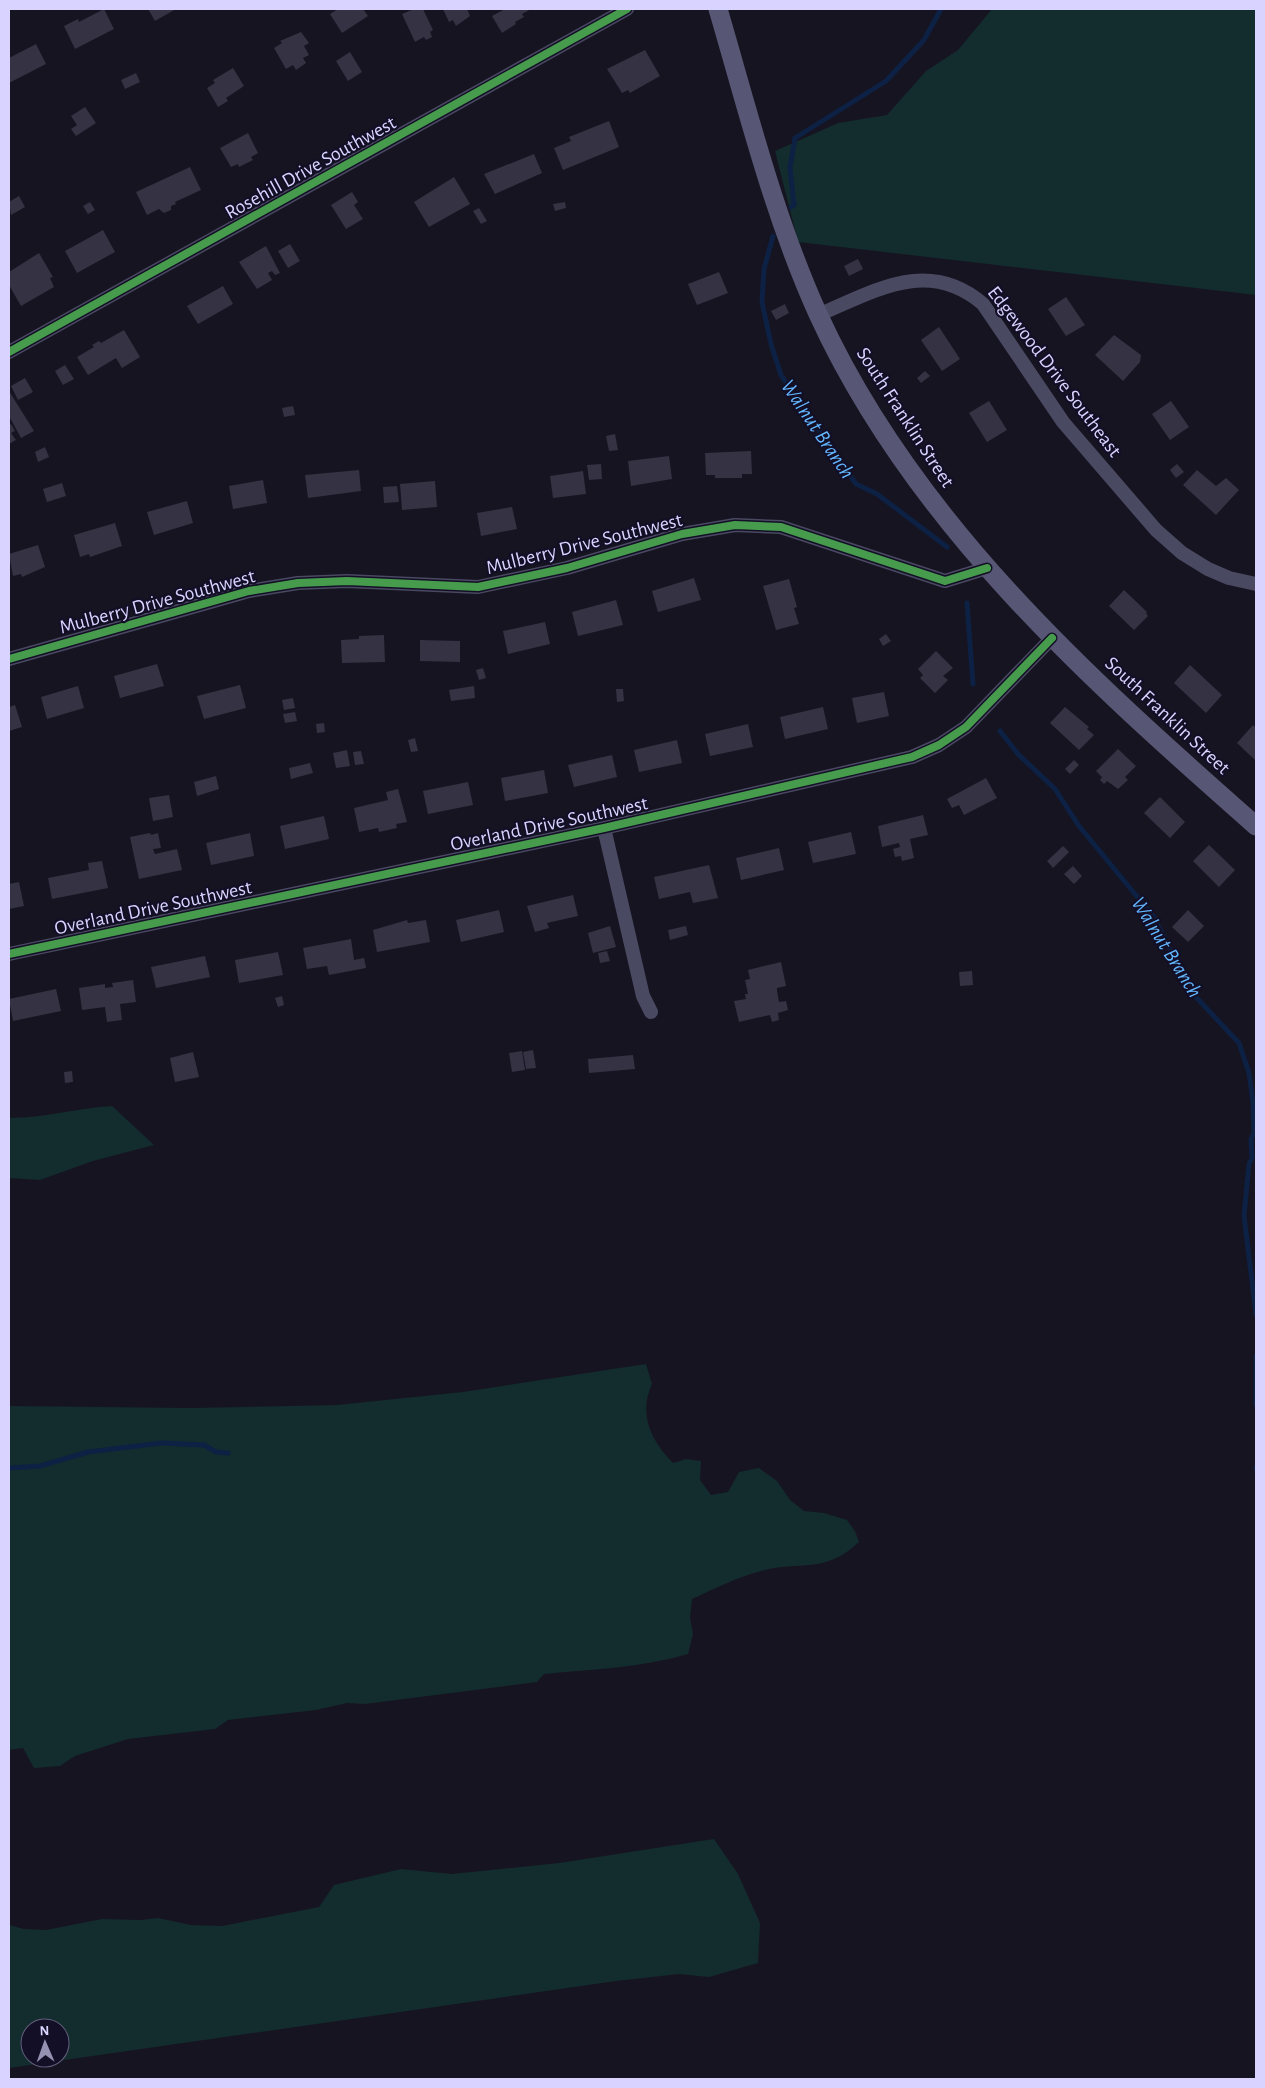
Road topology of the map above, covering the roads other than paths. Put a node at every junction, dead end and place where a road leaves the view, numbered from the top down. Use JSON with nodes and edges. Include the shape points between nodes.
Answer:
{"nodes":[{"id":1,"x":626,"y":9,"type":"edge"},
{"id":2,"x":718,"y":9,"type":"edge"},
{"id":3,"x":818,"y":315,"type":"junction"},
{"id":4,"x":9,"y":352,"type":"edge"},
{"id":5,"x":987,"y":568,"type":"junction"},
{"id":6,"x":1256,"y":584,"type":"edge"},
{"id":7,"x":1052,"y":638,"type":"junction"},
{"id":8,"x":9,"y":659,"type":"edge"},
{"id":9,"x":1256,"y":826,"type":"edge"},
{"id":10,"x":604,"y":828,"type":"junction"},
{"id":11,"x":9,"y":954,"type":"edge"},
{"id":12,"x":651,"y":1012,"type":"dead end"}],
"edges":[{"from":1,"to":4,"type":"street","name":"Rosehill Drive Southwest"},
{"from":2,"to":3,"type":"main road","name":"South Franklin Street","via":[[784,232]]},
{"from":3,"to":5,"type":"main road","name":"South Franklin Street","via":[[856,388],[916,481]]},
{"from":3,"to":6,"type":"street","name":"Edgewood Drive Southeast","via":[[896,282],[933,279],[967,290],[983,304],[1064,422],[1156,530],[1208,570]]},
{"from":5,"to":7,"type":"main road","name":"South Franklin Street"},
{"from":5,"to":8,"type":"street","name":"Mulberry Drive Southwest","via":[[945,581],[781,526],[734,525],[682,534],[566,568],[478,587],[348,581],[298,583],[248,591]]},
{"from":7,"to":9,"type":"main road","name":"South Franklin Street","via":[[1179,759]]},
{"from":7,"to":10,"type":"street","name":"Overland Drive Southwest","via":[[966,727],[939,745],[912,757]]},
{"from":10,"to":11,"type":"street","name":"Overland Drive Southwest"},
{"from":10,"to":12,"type":"street","via":[[643,996]]}]}
